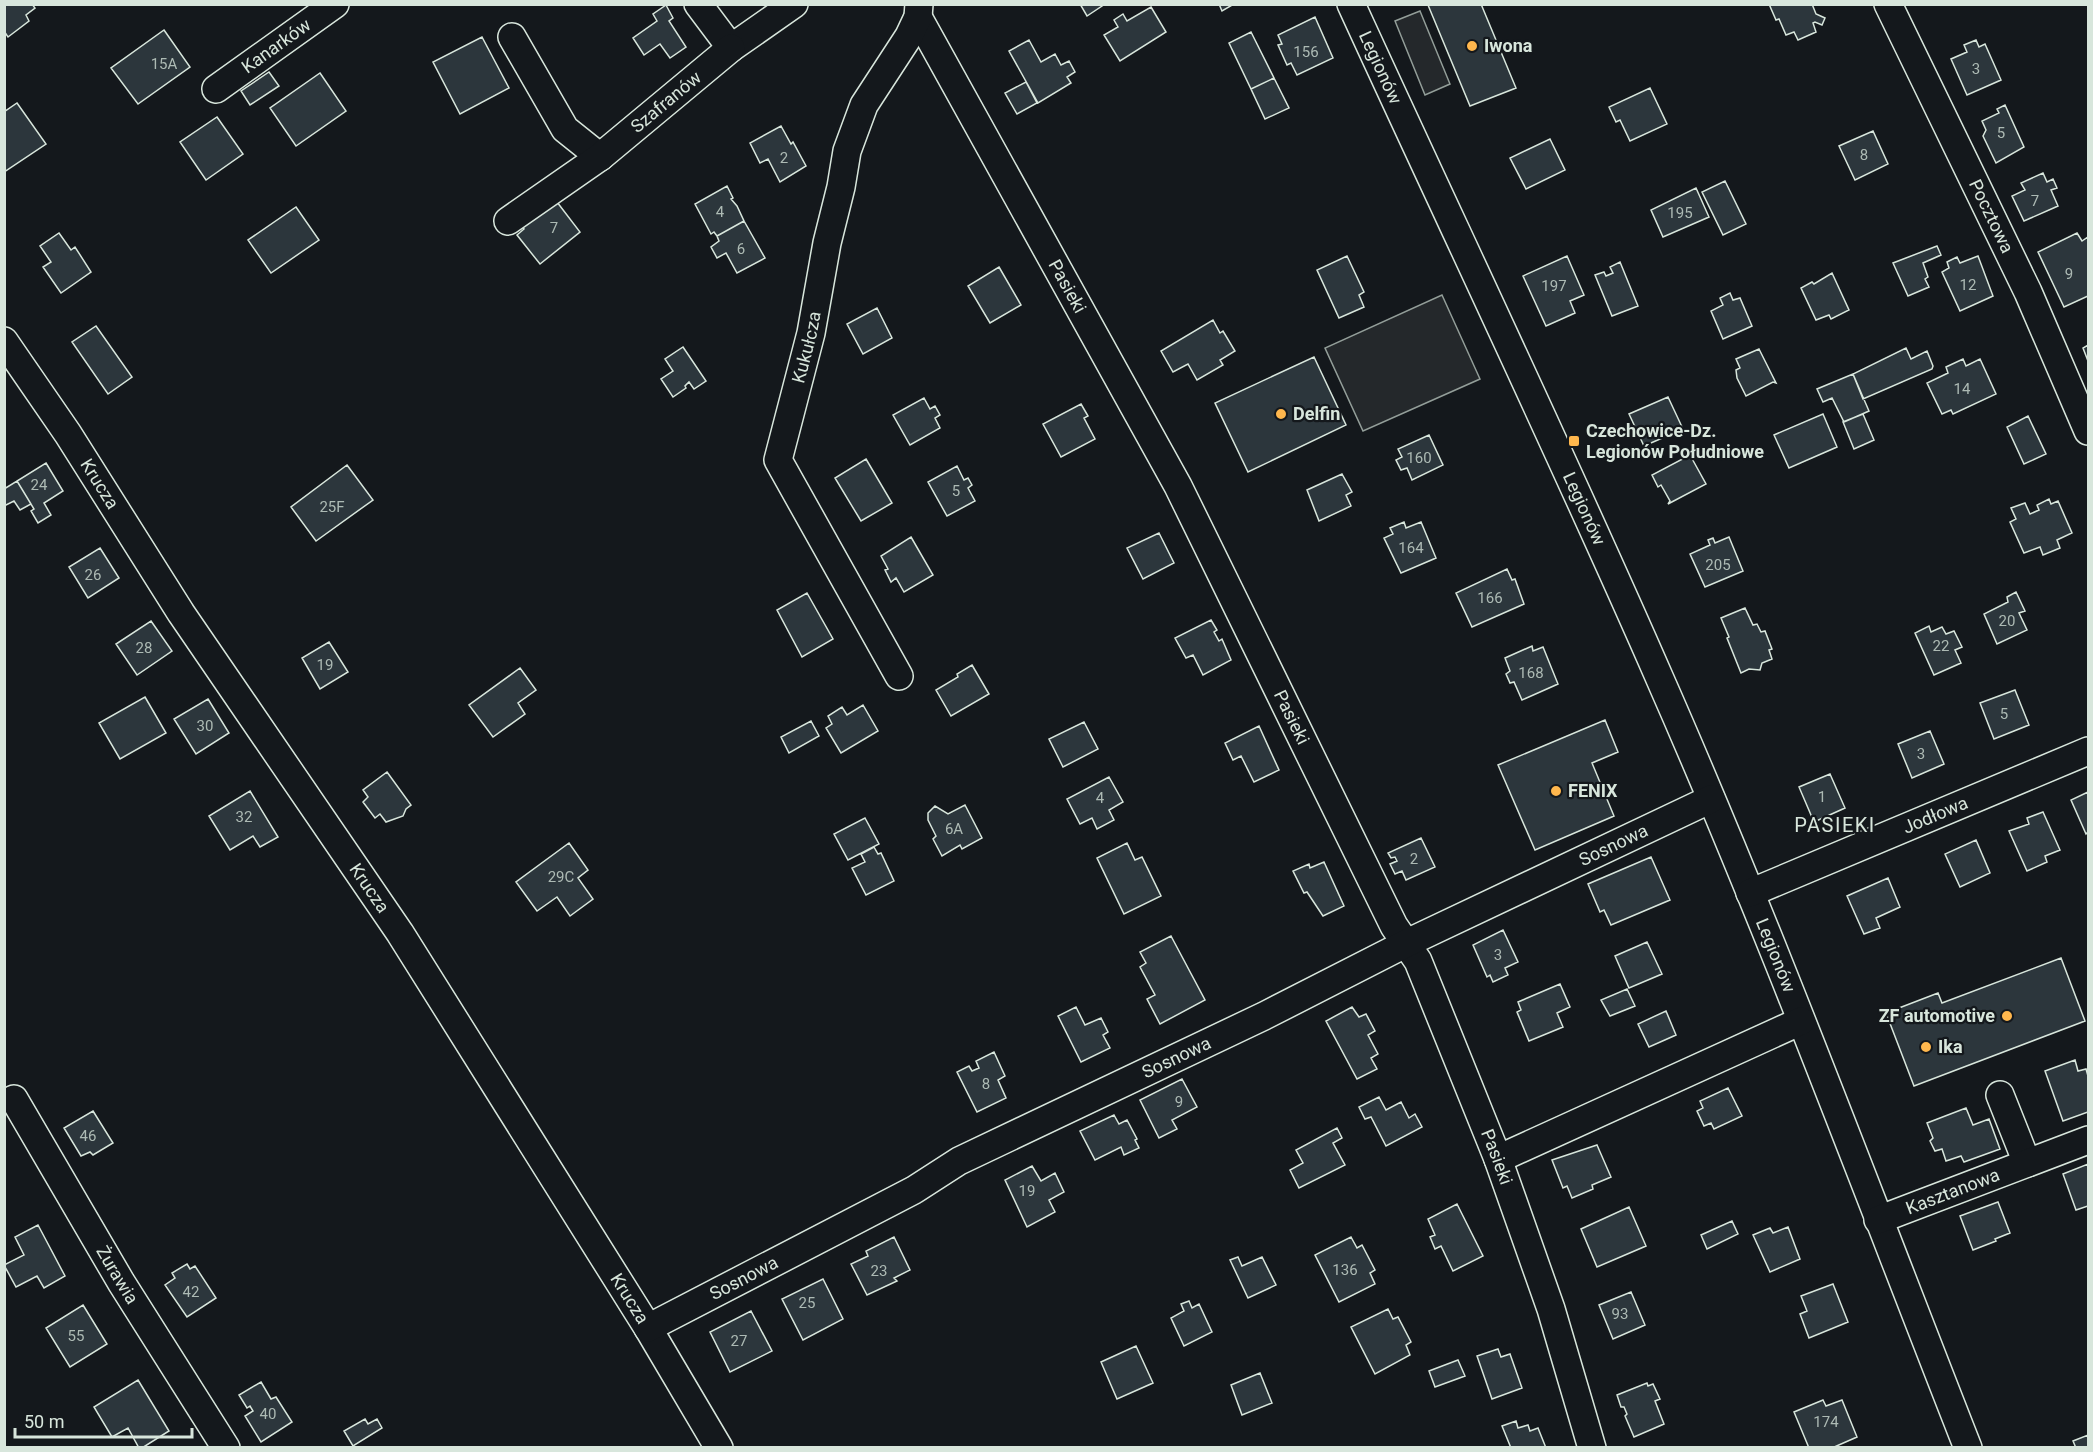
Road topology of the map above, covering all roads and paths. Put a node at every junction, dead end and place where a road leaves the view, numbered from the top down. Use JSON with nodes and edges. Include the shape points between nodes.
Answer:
{"nodes":[{"id":1,"x":335,"y":4,"type":"edge"},
{"id":2,"x":698,"y":4,"type":"edge"},
{"id":3,"x":794,"y":4,"type":"edge"},
{"id":4,"x":1351,"y":4,"type":"edge"},
{"id":5,"x":1888,"y":4,"type":"edge"},
{"id":6,"x":919,"y":11,"type":"edge"},
{"id":7,"x":512,"y":38,"type":"dead end"},
{"id":8,"x":731,"y":48,"type":"junction"},
{"id":9,"x":216,"y":89,"type":"dead end"},
{"id":10,"x":600,"y":157,"type":"junction"},
{"id":11,"x":508,"y":221,"type":"dead end"},
{"id":12,"x":4,"y":341,"type":"edge"},
{"id":13,"x":2088,"y":431,"type":"edge"},
{"id":14,"x":899,"y":676,"type":"dead end"},
{"id":15,"x":2088,"y":751,"type":"edge"},
{"id":16,"x":1711,"y":799,"type":"junction"},
{"id":17,"x":1750,"y":893,"type":"junction"},
{"id":18,"x":1407,"y":944,"type":"junction"},
{"id":19,"x":1801,"y":1021,"type":"junction"},
{"id":20,"x":2001,"y":1095,"type":"dead end"},
{"id":21,"x":14,"y":1099,"type":"dead end"},
{"id":22,"x":2088,"y":1140,"type":"edge"},
{"id":23,"x":1498,"y":1159,"type":"junction"},
{"id":24,"x":2026,"y":1163,"type":"junction"},
{"id":25,"x":1878,"y":1220,"type":"junction"},
{"id":26,"x":648,"y":1328,"type":"junction"},
{"id":27,"x":226,"y":1448,"type":"edge"},
{"id":28,"x":719,"y":1448,"type":"edge"},
{"id":29,"x":1592,"y":1448,"type":"edge"},
{"id":30,"x":1968,"y":1448,"type":"edge"}],
"edges":[{"from":1,"to":9,"type":"street","name":"Kanarków"},
{"from":2,"to":8,"type":"street"},
{"from":3,"to":8,"type":"street","name":"Szafranów"},
{"from":4,"to":16,"type":"street","name":"Legionów","via":[[1588,517]]},
{"from":5,"to":13,"type":"street","name":"Pocztowa","via":[[2028,292]]},
{"from":6,"to":14,"type":"street","name":"Kukułcza","via":[[909,36],[864,105],[847,151],[812,333],[778,460]]},
{"from":6,"to":18,"type":"street","name":"Pasieki","via":[[1178,486],[1394,926]]},
{"from":7,"to":10,"type":"street","via":[[565,129]]},
{"from":8,"to":10,"type":"street","name":"Szafranów"},
{"from":10,"to":11,"type":"street","name":"Szafranów"},
{"from":12,"to":26,"type":"street","name":"Krucza","via":[[181,613],[400,933]]},
{"from":15,"to":17,"type":"street","name":"Jodłowa"},
{"from":16,"to":17,"type":"street","name":"Legionów"},
{"from":16,"to":18,"type":"street","name":"Sosnowa"},
{"from":17,"to":19,"type":"street","name":"Legionów"},
{"from":18,"to":23,"type":"street","name":"Pasieki","via":[[1418,961]]},
{"from":18,"to":26,"type":"street","name":"Sosnowa","via":[[959,1161],[914,1190]]},
{"from":19,"to":23,"type":"street"},
{"from":19,"to":25,"type":"street","name":"Legionów"},
{"from":20,"to":24,"type":"street"},
{"from":21,"to":27,"type":"street","name":"Żurawia","via":[[121,1282]]},
{"from":22,"to":24,"type":"street","name":"Kasztanowa"},
{"from":23,"to":29,"type":"street","name":"Pasieki","via":[[1551,1309]]},
{"from":24,"to":25,"type":"street","name":"Kasztanowa"},
{"from":25,"to":30,"type":"street","name":"Legionów"},
{"from":26,"to":28,"type":"street","name":"Krucza"}]}
